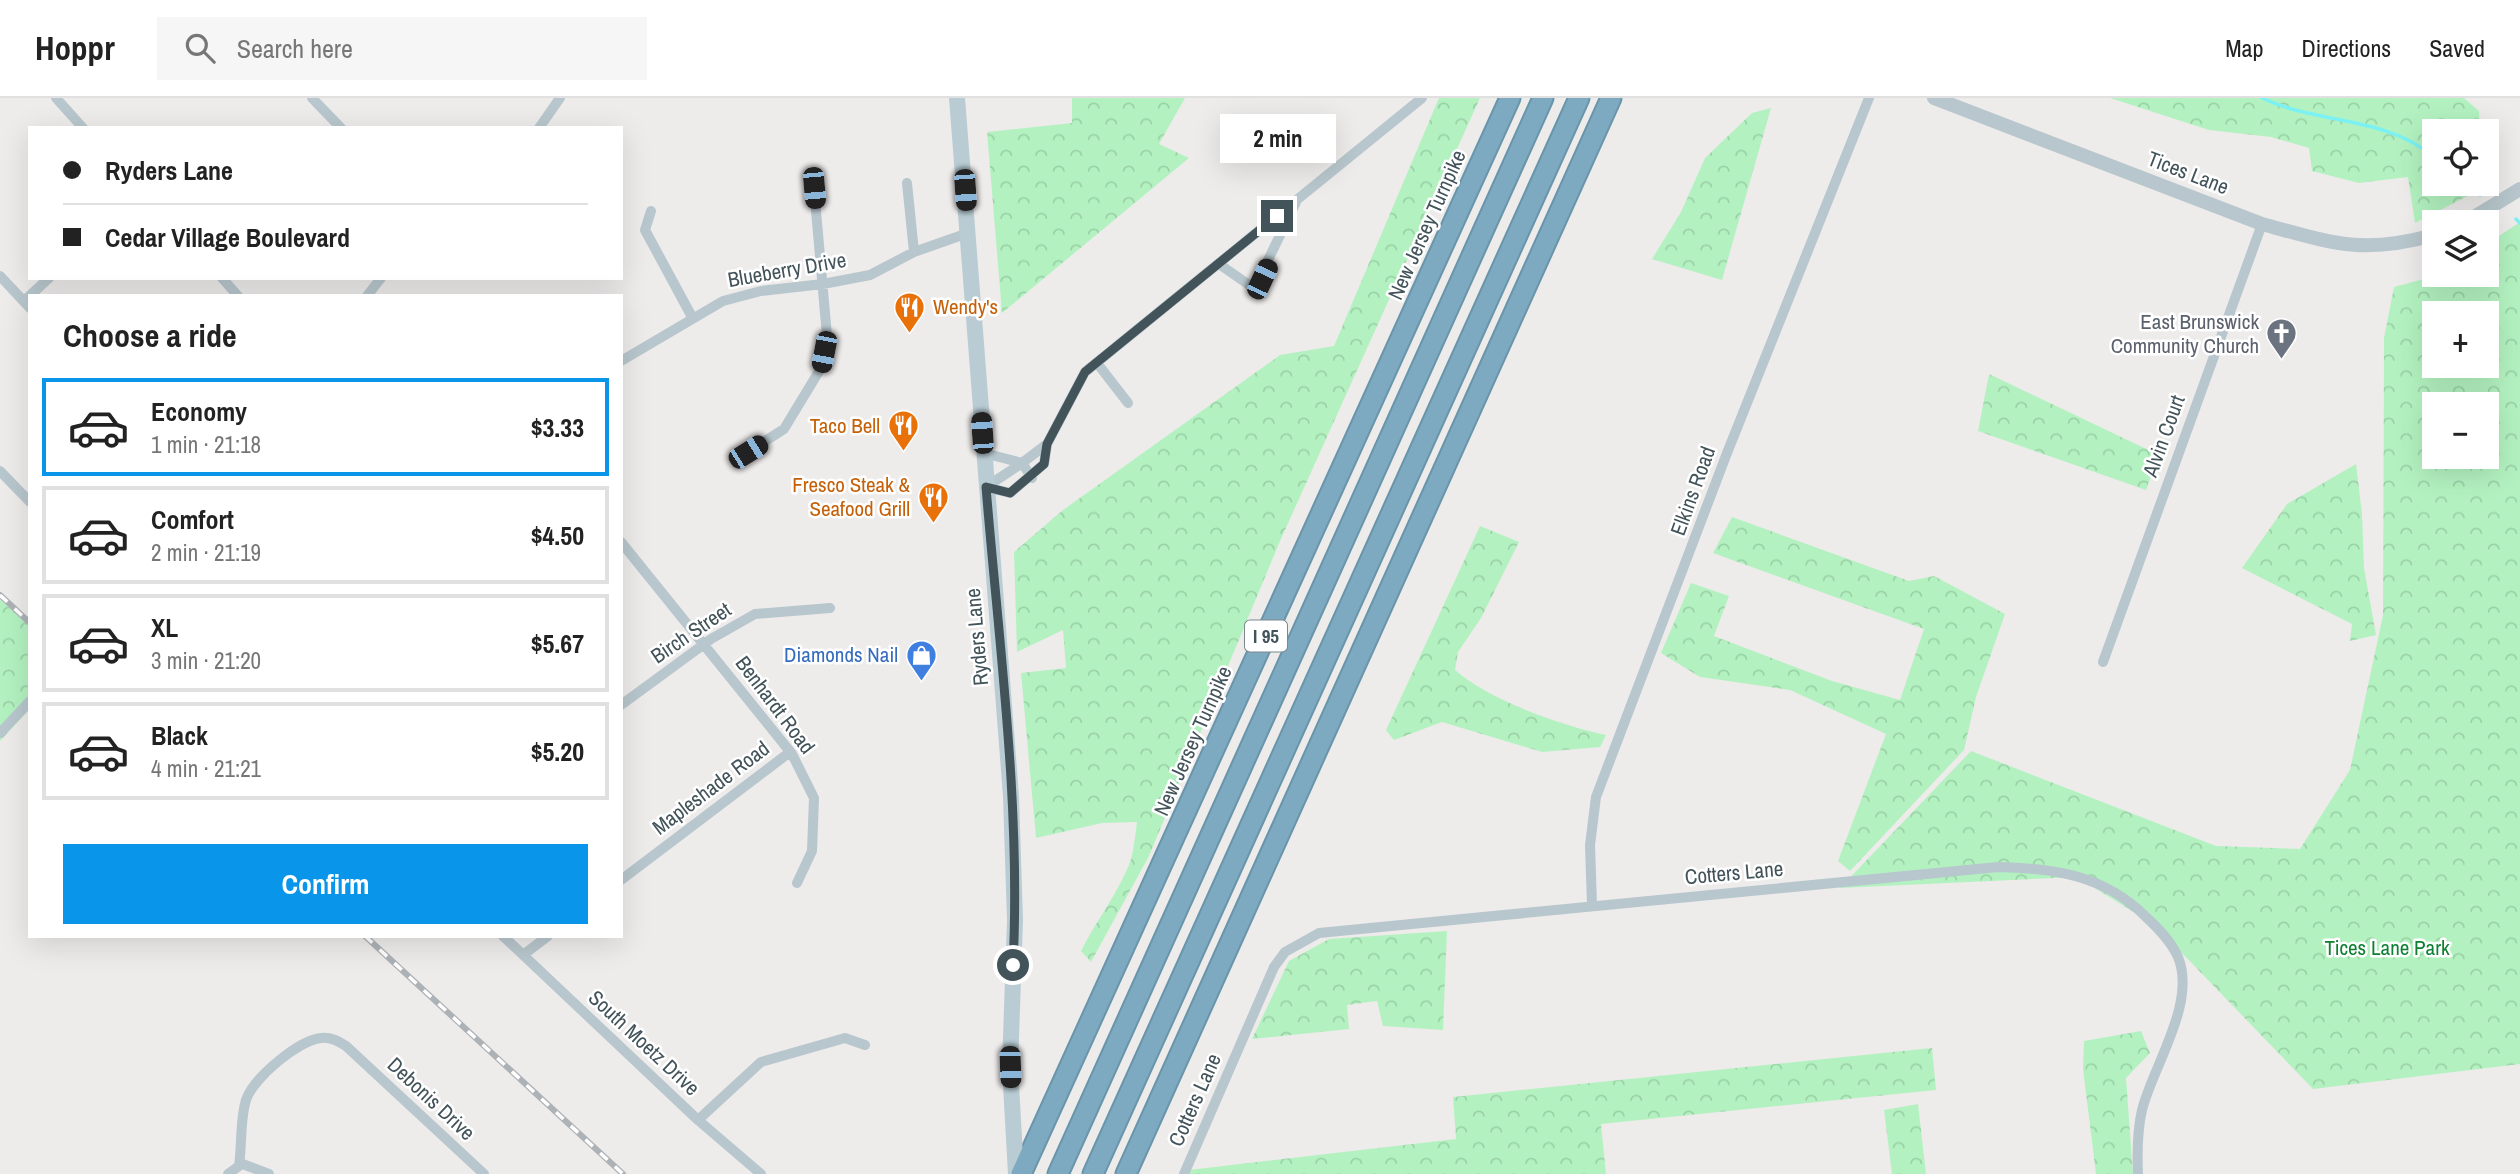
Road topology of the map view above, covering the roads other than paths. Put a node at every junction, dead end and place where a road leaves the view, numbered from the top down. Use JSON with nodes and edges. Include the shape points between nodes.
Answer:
{"nodes":[{"id":1,"x":56,"y":98,"type":"edge"},
{"id":2,"x":312,"y":98,"type":"edge"},
{"id":3,"x":957,"y":98,"type":"edge"},
{"id":4,"x":1422,"y":98,"type":"edge"},
{"id":5,"x":1510,"y":98,"type":"edge"},
{"id":6,"x":1543,"y":98,"type":"edge"},
{"id":7,"x":1579,"y":98,"type":"edge"},
{"id":8,"x":1611,"y":98,"type":"edge"},
{"id":9,"x":1869,"y":98,"type":"edge"},
{"id":10,"x":1934,"y":98,"type":"edge"},
{"id":11,"x":553,"y":101,"type":"edge"},
{"id":12,"x":81,"y":126,"type":"edge"},
{"id":13,"x":339,"y":126,"type":"edge"},
{"id":14,"x":540,"y":126,"type":"edge"},
{"id":15,"x":907,"y":183,"type":"dead end"},
{"id":16,"x":814,"y":188,"type":"dead end"},
{"id":17,"x":2520,"y":189,"type":"edge"},
{"id":18,"x":1297,"y":201,"type":"junction"},
{"id":19,"x":2486,"y":210,"type":"edge"},
{"id":20,"x":650,"y":211,"type":"dead end"},
{"id":21,"x":2262,"y":224,"type":"junction"},
{"id":22,"x":968,"y":233,"type":"junction"},
{"id":23,"x":2422,"y":238,"type":"edge"},
{"id":24,"x":914,"y":252,"type":"junction"},
{"id":25,"x":1219,"y":264,"type":"junction"},
{"id":26,"x":0,"y":276,"type":"edge"},
{"id":27,"x":47,"y":280,"type":"edge"},
{"id":28,"x":224,"y":280,"type":"edge"},
{"id":29,"x":379,"y":280,"type":"edge"},
{"id":30,"x":823,"y":284,"type":"junction"},
{"id":31,"x":35,"y":294,"type":"edge"},
{"id":32,"x":236,"y":294,"type":"edge"},
{"id":33,"x":369,"y":294,"type":"edge"},
{"id":34,"x":27,"y":304,"type":"edge"},
{"id":35,"x":692,"y":317,"type":"junction"},
{"id":36,"x":623,"y":360,"type":"edge"},
{"id":37,"x":1097,"y":363,"type":"junction"},
{"id":38,"x":1128,"y":403,"type":"dead end"},
{"id":39,"x":1047,"y":444,"type":"junction"},
{"id":40,"x":748,"y":452,"type":"dead end"},
{"id":41,"x":984,"y":453,"type":"junction"},
{"id":42,"x":1022,"y":463,"type":"junction"},
{"id":43,"x":0,"y":471,"type":"edge"},
{"id":44,"x":1032,"y":478,"type":"junction"},
{"id":45,"x":986,"y":487,"type":"junction"},
{"id":46,"x":28,"y":500,"type":"edge"},
{"id":47,"x":623,"y":544,"type":"edge"},
{"id":48,"x":830,"y":608,"type":"dead end"},
{"id":49,"x":704,"y":645,"type":"junction"},
{"id":50,"x":2103,"y":662,"type":"dead end"},
{"id":51,"x":28,"y":703,"type":"edge"},
{"id":52,"x":623,"y":704,"type":"edge"},
{"id":53,"x":0,"y":733,"type":"edge"},
{"id":54,"x":790,"y":752,"type":"junction"},
{"id":55,"x":623,"y":878,"type":"edge"},
{"id":56,"x":797,"y":883,"type":"dead end"},
{"id":57,"x":1592,"y":905,"type":"junction"},
{"id":58,"x":505,"y":938,"type":"edge"},
{"id":59,"x":545,"y":938,"type":"edge"},
{"id":60,"x":523,"y":955,"type":"junction"},
{"id":61,"x":865,"y":1045,"type":"dead end"},
{"id":62,"x":698,"y":1121,"type":"junction"},
{"id":63,"x":240,"y":1163,"type":"junction"},
{"id":64,"x":228,"y":1174,"type":"edge"},
{"id":65,"x":269,"y":1174,"type":"edge"},
{"id":66,"x":484,"y":1174,"type":"edge"},
{"id":67,"x":761,"y":1174,"type":"edge"},
{"id":68,"x":1016,"y":1174,"type":"edge"},
{"id":69,"x":1021,"y":1174,"type":"edge"},
{"id":70,"x":1058,"y":1174,"type":"edge"},
{"id":71,"x":1093,"y":1174,"type":"edge"},
{"id":72,"x":1126,"y":1174,"type":"edge"},
{"id":73,"x":1184,"y":1174,"type":"edge"},
{"id":74,"x":2138,"y":1174,"type":"edge"}],
"edges":[{"from":1,"to":12,"type":"street"},
{"from":2,"to":13,"type":"street"},
{"from":3,"to":22,"type":"main road","name":"Ryders Lane"},
{"from":4,"to":18,"type":"street"},
{"from":5,"to":69,"type":"highway","name":"New Jersey Turnpike","number":"I 95"},
{"from":6,"to":70,"type":"highway","number":"I 95"},
{"from":7,"to":71,"type":"highway"},
{"from":8,"to":72,"type":"highway"},
{"from":9,"to":57,"type":"street","name":"Elkins Road","via":[[1595,797],[1590,845]]},
{"from":10,"to":21,"type":"street","name":"Tices Lane"},
{"from":11,"to":14,"type":"street"},
{"from":15,"to":24,"type":"street"},
{"from":16,"to":30,"type":"street"},
{"from":17,"to":19,"type":"street"},
{"from":18,"to":25,"type":"street"},
{"from":18,"to":25,"type":"street","via":[[1256,285],[1252,287]]},
{"from":20,"to":35,"type":"street","via":[[645,230]]},
{"from":21,"to":23,"type":"street","name":"Tices Lane","via":[[2343,246],[2376,248]]},
{"from":21,"to":50,"type":"street","name":"Alvin Court"},
{"from":22,"to":24,"type":"street","name":"Blueberry Drive"},
{"from":22,"to":41,"type":"main road","name":"Ryders Lane"},
{"from":24,"to":30,"type":"street","name":"Blueberry Drive","via":[[870,275]]},
{"from":25,"to":37,"type":"street"},
{"from":26,"to":34,"type":"street"},
{"from":27,"to":31,"type":"street"},
{"from":28,"to":32,"type":"street"},
{"from":29,"to":33,"type":"street"},
{"from":30,"to":35,"type":"street","name":"Blueberry Drive","via":[[761,291],[723,301]]},
{"from":30,"to":40,"type":"street","via":[[827,336],[821,368],[784,429]]},
{"from":35,"to":36,"type":"street","name":"Blueberry Drive"},
{"from":37,"to":38,"type":"street"},
{"from":37,"to":39,"type":"street","via":[[1077,383]]},
{"from":39,"to":42,"type":"street"},
{"from":39,"to":44,"type":"street","via":[[1044,464]]},
{"from":41,"to":42,"type":"street"},
{"from":41,"to":45,"type":"main road","name":"Ryders Lane"},
{"from":42,"to":44,"type":"street"},
{"from":42,"to":45,"type":"street"},
{"from":43,"to":46,"type":"street"},
{"from":44,"to":45,"type":"street","via":[[1010,493]]},
{"from":45,"to":68,"type":"main road","name":"Ryders Lane","via":[[1015,871],[1010,1032]]},
{"from":47,"to":49,"type":"street","name":"Benhardt Road"},
{"from":48,"to":49,"type":"street","name":"Birch Street","via":[[755,614]]},
{"from":49,"to":52,"type":"street","name":"Birch Street"},
{"from":49,"to":54,"type":"street","name":"Benhardt Road"},
{"from":51,"to":53,"type":"street"},
{"from":54,"to":55,"type":"street","name":"Mapleshade Road"},
{"from":54,"to":56,"type":"street","name":"Benhardt Road","via":[[814,798],[812,851]]},
{"from":57,"to":73,"type":"street","name":"Cotters Lane","via":[[1319,933],[1285,952],[1274,967]]},
{"from":57,"to":74,"type":"street","name":"Cotters Lane","via":[[1998,867],[2062,872],[2107,887],[2132,903],[2168,940],[2179,959],[2183,984],[2178,1014],[2142,1111],[2136,1142]]},
{"from":58,"to":60,"type":"street","name":"South Moetz Drive"},
{"from":59,"to":60,"type":"street"},
{"from":60,"to":62,"type":"street","name":"South Moetz Drive"},
{"from":61,"to":62,"type":"street","via":[[845,1038],[761,1062]]},
{"from":62,"to":67,"type":"street","name":"South Moetz Drive"},
{"from":63,"to":64,"type":"street"},
{"from":63,"to":65,"type":"street"},
{"from":63,"to":66,"type":"street","name":"Debonis Drive","via":[[246,1099],[272,1066],[311,1040],[334,1039]]}]}
